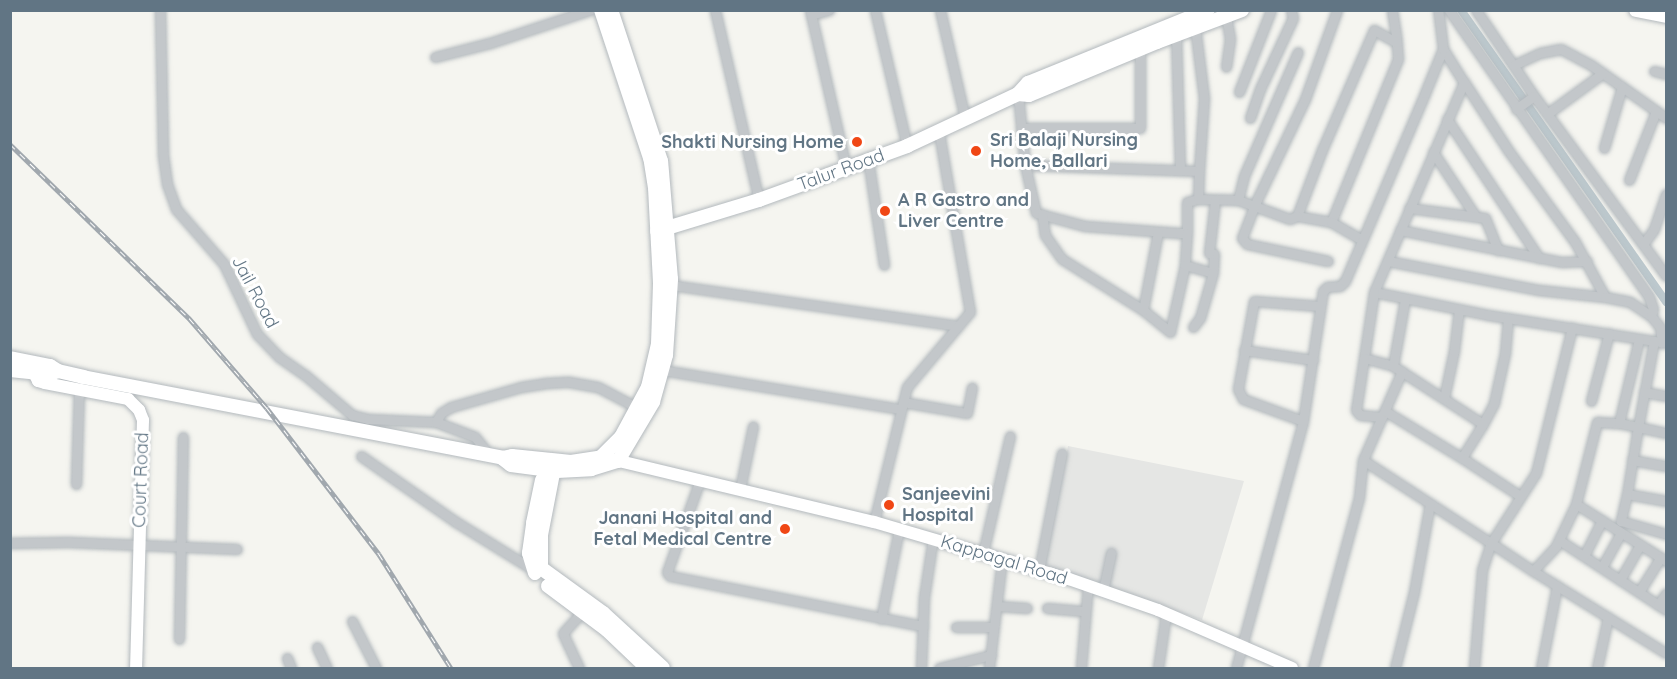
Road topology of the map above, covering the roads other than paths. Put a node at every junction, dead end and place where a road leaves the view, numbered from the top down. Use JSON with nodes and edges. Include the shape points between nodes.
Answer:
{"nodes":[{"id":1,"x":160,"y":10,"type":"edge"},
{"id":2,"x":591,"y":10,"type":"edge"},
{"id":3,"x":601,"y":10,"type":"edge"},
{"id":4,"x":611,"y":10,"type":"edge"},
{"id":5,"x":715,"y":10,"type":"edge"},
{"id":6,"x":829,"y":10,"type":"edge"},
{"id":7,"x":875,"y":10,"type":"edge"},
{"id":8,"x":940,"y":10,"type":"edge"},
{"id":9,"x":1208,"y":10,"type":"edge"},
{"id":10,"x":1242,"y":10,"type":"edge"},
{"id":11,"x":1271,"y":10,"type":"edge"},
{"id":12,"x":1291,"y":10,"type":"edge"},
{"id":13,"x":1337,"y":10,"type":"edge"},
{"id":14,"x":1392,"y":10,"type":"edge"},
{"id":15,"x":1438,"y":10,"type":"edge"},
{"id":16,"x":1449,"y":10,"type":"edge"},
{"id":17,"x":1476,"y":10,"type":"edge"},
{"id":18,"x":1636,"y":10,"type":"edge"},
{"id":19,"x":810,"y":13,"type":"edge"},
{"id":20,"x":1226,"y":16,"type":"junction"},
{"id":21,"x":1666,"y":16,"type":"edge"},
{"id":22,"x":1195,"y":27,"type":"junction"},
{"id":23,"x":1176,"y":34,"type":"junction"},
{"id":24,"x":1397,"y":44,"type":"junction"},
{"id":25,"x":1140,"y":49,"type":"junction"},
{"id":26,"x":1443,"y":49,"type":"junction"},
{"id":27,"x":1298,"y":52,"type":"dead end"},
{"id":28,"x":435,"y":57,"type":"dead end"},
{"id":29,"x":1514,"y":65,"type":"junction"},
{"id":30,"x":1226,"y":67,"type":"dead end"},
{"id":31,"x":1654,"y":71,"type":"dead end"},
{"id":32,"x":1603,"y":74,"type":"junction"},
{"id":33,"x":1666,"y":74,"type":"edge"},
{"id":34,"x":1464,"y":82,"type":"junction"},
{"id":35,"x":1622,"y":87,"type":"junction"},
{"id":36,"x":1239,"y":92,"type":"dead end"},
{"id":37,"x":1018,"y":94,"type":"junction"},
{"id":38,"x":1533,"y":98,"type":"junction"},
{"id":39,"x":1518,"y":107,"type":"junction"},
{"id":40,"x":1656,"y":111,"type":"junction"},
{"id":41,"x":1547,"y":114,"type":"junction"},
{"id":42,"x":965,"y":118,"type":"junction"},
{"id":43,"x":1250,"y":118,"type":"dead end"},
{"id":44,"x":1666,"y":118,"type":"edge"},
{"id":45,"x":1447,"y":119,"type":"junction"},
{"id":46,"x":1021,"y":128,"type":"junction"},
{"id":47,"x":939,"y":133,"type":"junction"},
{"id":48,"x":907,"y":146,"type":"junction"},
{"id":49,"x":1604,"y":148,"type":"dead end"},
{"id":50,"x":1433,"y":152,"type":"junction"},
{"id":51,"x":868,"y":159,"type":"junction"},
{"id":52,"x":1025,"y":165,"type":"junction"},
{"id":53,"x":846,"y":167,"type":"junction"},
{"id":54,"x":1180,"y":170,"type":"junction"},
{"id":55,"x":1199,"y":171,"type":"junction"},
{"id":56,"x":1629,"y":180,"type":"dead end"},
{"id":57,"x":1666,"y":194,"type":"edge"},
{"id":58,"x":1198,"y":199,"type":"junction"},
{"id":59,"x":759,"y":200,"type":"junction"},
{"id":60,"x":1215,"y":200,"type":"junction"},
{"id":61,"x":1238,"y":200,"type":"junction"},
{"id":62,"x":1254,"y":206,"type":"junction"},
{"id":63,"x":1409,"y":208,"type":"junction"},
{"id":64,"x":1042,"y":214,"type":"junction"},
{"id":65,"x":1297,"y":216,"type":"junction"},
{"id":66,"x":1476,"y":217,"type":"junction"},
{"id":67,"x":1331,"y":222,"type":"junction"},
{"id":68,"x":663,"y":230,"type":"junction"},
{"id":69,"x":1400,"y":230,"type":"junction"},
{"id":70,"x":1158,"y":232,"type":"junction"},
{"id":71,"x":1187,"y":233,"type":"junction"},
{"id":72,"x":1361,"y":239,"type":"junction"},
{"id":73,"x":1644,"y":243,"type":"junction"},
{"id":74,"x":1498,"y":250,"type":"junction"},
{"id":75,"x":1539,"y":258,"type":"junction"},
{"id":76,"x":1328,"y":261,"type":"dead end"},
{"id":77,"x":1388,"y":261,"type":"junction"},
{"id":78,"x":1587,"y":261,"type":"junction"},
{"id":79,"x":884,"y":265,"type":"dead end"},
{"id":80,"x":1185,"y":265,"type":"junction"},
{"id":81,"x":1213,"y":273,"type":"junction"},
{"id":82,"x":1666,"y":276,"type":"edge"},
{"id":83,"x":671,"y":285,"type":"junction"},
{"id":84,"x":1374,"y":292,"type":"junction"},
{"id":85,"x":1605,"y":297,"type":"junction"},
{"id":86,"x":1405,"y":299,"type":"junction"},
{"id":87,"x":1320,"y":306,"type":"junction"},
{"id":88,"x":1459,"y":309,"type":"junction"},
{"id":89,"x":1143,"y":310,"type":"junction"},
{"id":90,"x":1651,"y":316,"type":"junction"},
{"id":91,"x":1509,"y":318,"type":"junction"},
{"id":92,"x":958,"y":326,"type":"junction"},
{"id":93,"x":1193,"y":327,"type":"dead end"},
{"id":94,"x":1572,"y":327,"type":"junction"},
{"id":95,"x":1609,"y":333,"type":"junction"},
{"id":96,"x":1639,"y":339,"type":"junction"},
{"id":97,"x":1661,"y":342,"type":"edge"},
{"id":98,"x":1245,"y":350,"type":"junction"},
{"id":99,"x":10,"y":358,"type":"edge"},
{"id":100,"x":1365,"y":358,"type":"junction"},
{"id":101,"x":1313,"y":360,"type":"junction"},
{"id":102,"x":1397,"y":368,"type":"junction"},
{"id":103,"x":10,"y":370,"type":"edge"},
{"id":104,"x":662,"y":370,"type":"junction"},
{"id":105,"x":58,"y":371,"type":"junction"},
{"id":106,"x":34,"y":373,"type":"junction"},
{"id":107,"x":972,"y":387,"type":"dead end"},
{"id":108,"x":79,"y":391,"type":"junction"},
{"id":109,"x":1644,"y":392,"type":"junction"},
{"id":110,"x":1666,"y":396,"type":"edge"},
{"id":111,"x":1444,"y":398,"type":"junction"},
{"id":112,"x":1591,"y":401,"type":"dead end"},
{"id":113,"x":902,"y":406,"type":"junction"},
{"id":114,"x":638,"y":408,"type":"junction"},
{"id":115,"x":1384,"y":414,"type":"junction"},
{"id":116,"x":1302,"y":421,"type":"junction"},
{"id":117,"x":436,"y":422,"type":"junction"},
{"id":118,"x":1619,"y":423,"type":"junction"},
{"id":119,"x":1483,"y":424,"type":"junction"},
{"id":120,"x":753,"y":426,"type":"dead end"},
{"id":121,"x":1638,"y":427,"type":"junction"},
{"id":122,"x":1666,"y":433,"type":"edge"},
{"id":123,"x":1010,"y":436,"type":"dead end"},
{"id":124,"x":183,"y":437,"type":"dead end"},
{"id":125,"x":1062,"y":453,"type":"dead end"},
{"id":126,"x":361,"y":456,"type":"dead end"},
{"id":127,"x":495,"y":456,"type":"junction"},
{"id":128,"x":601,"y":457,"type":"junction"},
{"id":129,"x":1462,"y":458,"type":"junction"},
{"id":130,"x":1363,"y":460,"type":"junction"},
{"id":131,"x":1632,"y":460,"type":"junction"},
{"id":132,"x":618,"y":461,"type":"junction"},
{"id":133,"x":550,"y":466,"type":"junction"},
{"id":134,"x":1666,"y":466,"type":"edge"},
{"id":135,"x":521,"y":467,"type":"junction"},
{"id":136,"x":700,"y":480,"type":"junction"},
{"id":137,"x":76,"y":484,"type":"dead end"},
{"id":138,"x":740,"y":489,"type":"junction"},
{"id":139,"x":1627,"y":494,"type":"junction"},
{"id":140,"x":1520,"y":496,"type":"junction"},
{"id":141,"x":1666,"y":501,"type":"edge"},
{"id":142,"x":536,"y":503,"type":"junction"},
{"id":143,"x":1430,"y":503,"type":"junction"},
{"id":144,"x":1576,"y":504,"type":"junction"},
{"id":145,"x":1602,"y":520,"type":"junction"},
{"id":146,"x":874,"y":522,"type":"junction"},
{"id":147,"x":1620,"y":528,"type":"junction"},
{"id":148,"x":898,"y":529,"type":"junction"},
{"id":149,"x":1666,"y":534,"type":"edge"},
{"id":150,"x":933,"y":538,"type":"junction"},
{"id":151,"x":1559,"y":540,"type":"junction"},
{"id":152,"x":10,"y":543,"type":"edge"},
{"id":153,"x":1491,"y":543,"type":"junction"},
{"id":154,"x":138,"y":545,"type":"junction"},
{"id":155,"x":1640,"y":545,"type":"junction"},
{"id":156,"x":181,"y":548,"type":"junction"},
{"id":157,"x":237,"y":549,"type":"dead end"},
{"id":158,"x":983,"y":553,"type":"junction"},
{"id":159,"x":1111,"y":553,"type":"dead end"},
{"id":160,"x":1584,"y":556,"type":"junction"},
{"id":161,"x":1002,"y":559,"type":"junction"},
{"id":162,"x":1663,"y":560,"type":"edge"},
{"id":163,"x":1602,"y":567,"type":"junction"},
{"id":164,"x":532,"y":568,"type":"junction"},
{"id":165,"x":1040,"y":570,"type":"junction"},
{"id":166,"x":1533,"y":571,"type":"junction"},
{"id":167,"x":1620,"y":580,"type":"junction"},
{"id":168,"x":1088,"y":585,"type":"junction"},
{"id":169,"x":1557,"y":586,"type":"junction"},
{"id":170,"x":1103,"y":591,"type":"junction"},
{"id":171,"x":1639,"y":592,"type":"junction"},
{"id":172,"x":1666,"y":593,"type":"edge"},
{"id":173,"x":997,"y":606,"type":"junction"},
{"id":174,"x":1662,"y":607,"type":"edge"},
{"id":175,"x":1027,"y":608,"type":"dead end"},
{"id":176,"x":1047,"y":608,"type":"dead end"},
{"id":177,"x":1085,"y":611,"type":"junction"},
{"id":178,"x":582,"y":612,"type":"junction"},
{"id":179,"x":1166,"y":614,"type":"junction"},
{"id":180,"x":1608,"y":617,"type":"junction"},
{"id":181,"x":881,"y":619,"type":"junction"},
{"id":182,"x":352,"y":621,"type":"dead end"},
{"id":183,"x":923,"y":626,"type":"junction"},
{"id":184,"x":956,"y":627,"type":"dead end"},
{"id":185,"x":994,"y":627,"type":"junction"},
{"id":186,"x":179,"y":639,"type":"dead end"},
{"id":187,"x":317,"y":647,"type":"dead end"},
{"id":188,"x":1240,"y":648,"type":"junction"},
{"id":189,"x":1666,"y":653,"type":"edge"},
{"id":190,"x":991,"y":655,"type":"junction"},
{"id":191,"x":286,"y":658,"type":"dead end"},
{"id":192,"x":657,"y":668,"type":"edge"},
{"id":193,"x":136,"y":669,"type":"edge"},
{"id":194,"x":291,"y":669,"type":"edge"},
{"id":195,"x":327,"y":669,"type":"edge"},
{"id":196,"x":376,"y":669,"type":"edge"},
{"id":197,"x":579,"y":669,"type":"edge"},
{"id":198,"x":921,"y":669,"type":"edge"},
{"id":199,"x":939,"y":669,"type":"edge"},
{"id":200,"x":989,"y":669,"type":"edge"},
{"id":201,"x":1081,"y":669,"type":"edge"},
{"id":202,"x":1158,"y":669,"type":"edge"},
{"id":203,"x":1236,"y":669,"type":"edge"},
{"id":204,"x":1292,"y":669,"type":"edge"},
{"id":205,"x":1313,"y":669,"type":"edge"},
{"id":206,"x":1395,"y":669,"type":"edge"},
{"id":207,"x":1474,"y":669,"type":"edge"},
{"id":208,"x":1541,"y":669,"type":"edge"},
{"id":209,"x":1598,"y":669,"type":"edge"}],
"edges":[{"from":1,"to":117,"type":"street","name":"Jail Road","via":[[167,184],[176,209],[224,264],[257,334],[279,357],[352,415]]},
{"from":2,"to":28,"type":"street","via":[[490,44]]},
{"from":3,"to":68,"type":"main road","via":[[650,158]]},
{"from":4,"to":68,"type":"main road","via":[[661,161]]},
{"from":5,"to":59,"type":"street"},
{"from":6,"to":19,"type":"street"},
{"from":7,"to":48,"type":"street"},
{"from":8,"to":42,"type":"street"},
{"from":9,"to":37,"type":"main road","name":"Talur Road","via":[[1028,83]]},
{"from":10,"to":20,"type":"main road","name":"Talur Road"},
{"from":11,"to":36,"type":"street"},
{"from":12,"to":43,"type":"street","via":[[1293,18]]},
{"from":13,"to":62,"type":"street","via":[[1305,99]]},
{"from":14,"to":24,"type":"street"},
{"from":15,"to":26,"type":"street"},
{"from":16,"to":39,"type":"street"},
{"from":17,"to":29,"type":"street"},
{"from":18,"to":21,"type":"main road"},
{"from":19,"to":53,"type":"street"},
{"from":20,"to":22,"type":"main road","name":"Talur Road"},
{"from":20,"to":30,"type":"street","via":[[1230,39]]},
{"from":22,"to":23,"type":"main road","name":"Talur Road"},
{"from":22,"to":55,"type":"street","via":[[1204,98]]},
{"from":23,"to":25,"type":"main road","name":"Talur Road"},
{"from":23,"to":54,"type":"street"},
{"from":24,"to":65,"type":"street","via":[[1374,30]]},
{"from":24,"to":67,"type":"street","via":[[1398,59]]},
{"from":25,"to":37,"type":"main road","name":"Talur Road","via":[[1029,95]]},
{"from":25,"to":46,"type":"street","via":[[1140,129]]},
{"from":26,"to":34,"type":"street"},
{"from":26,"to":72,"type":"street"},
{"from":27,"to":61,"type":"street","via":[[1244,176]]},
{"from":29,"to":32,"type":"street","via":[[1561,49]]},
{"from":29,"to":38,"type":"street"},
{"from":31,"to":33,"type":"street"},
{"from":32,"to":35,"type":"street"},
{"from":32,"to":41,"type":"street"},
{"from":34,"to":45,"type":"street"},
{"from":34,"to":78,"type":"street"},
{"from":35,"to":40,"type":"street"},
{"from":35,"to":49,"type":"street"},
{"from":37,"to":42,"type":"main road","name":"Talur Road"},
{"from":37,"to":46,"type":"street"},
{"from":38,"to":39,"type":"street"},
{"from":38,"to":41,"type":"street"},
{"from":39,"to":90,"type":"street","via":[[1648,297],[1653,309]]},
{"from":40,"to":44,"type":"street"},
{"from":40,"to":56,"type":"street"},
{"from":41,"to":73,"type":"street"},
{"from":42,"to":47,"type":"main road","name":"Talur Road"},
{"from":45,"to":50,"type":"street"},
{"from":45,"to":75,"type":"street"},
{"from":46,"to":52,"type":"street"},
{"from":47,"to":48,"type":"main road","name":"Talur Road"},
{"from":47,"to":92,"type":"street","via":[[970,312]]},
{"from":48,"to":51,"type":"main road","name":"Talur Road"},
{"from":50,"to":63,"type":"street"},
{"from":50,"to":66,"type":"street"},
{"from":51,"to":53,"type":"main road","name":"Talur Road"},
{"from":51,"to":79,"type":"street"},
{"from":52,"to":54,"type":"street"},
{"from":52,"to":64,"type":"street","via":[[1036,213]]},
{"from":53,"to":59,"type":"main road","name":"Talur Road"},
{"from":54,"to":55,"type":"street"},
{"from":55,"to":58,"type":"street"},
{"from":57,"to":73,"type":"street","via":[[1654,229]]},
{"from":58,"to":60,"type":"street"},
{"from":58,"to":71,"type":"street","via":[[1187,202]]},
{"from":59,"to":68,"type":"main road","name":"Talur Road"},
{"from":60,"to":61,"type":"street"},
{"from":60,"to":81,"type":"street","via":[[1209,253],[1214,254]]},
{"from":61,"to":62,"type":"street"},
{"from":62,"to":65,"type":"street","via":[[1290,219]]},
{"from":62,"to":76,"type":"street","via":[[1242,238],[1244,243]]},
{"from":63,"to":66,"type":"street"},
{"from":63,"to":69,"type":"street"},
{"from":64,"to":70,"type":"street","via":[[1085,226]]},
{"from":64,"to":89,"type":"street","via":[[1045,236],[1062,259]]},
{"from":65,"to":67,"type":"street"},
{"from":66,"to":74,"type":"street","via":[[1485,218]]},
{"from":67,"to":72,"type":"street"},
{"from":68,"to":83,"type":"main road"},
{"from":68,"to":114,"type":"main road","via":[[658,344],[648,387]]},
{"from":69,"to":74,"type":"street"},
{"from":69,"to":77,"type":"street"},
{"from":70,"to":71,"type":"street"},
{"from":70,"to":89,"type":"street"},
{"from":71,"to":80,"type":"street"},
{"from":72,"to":87,"type":"street","via":[[1345,281],[1340,286],[1324,288]]},
{"from":73,"to":82,"type":"street"},
{"from":74,"to":75,"type":"street"},
{"from":75,"to":78,"type":"street"},
{"from":77,"to":84,"type":"street"},
{"from":77,"to":85,"type":"street","via":[[1539,290]]},
{"from":78,"to":85,"type":"street"},
{"from":80,"to":81,"type":"street"},
{"from":80,"to":89,"type":"street","via":[[1170,332]]},
{"from":81,"to":93,"type":"street","via":[[1200,318]]},
{"from":83,"to":92,"type":"street"},
{"from":83,"to":104,"type":"main road"},
{"from":84,"to":86,"type":"street"},
{"from":84,"to":100,"type":"street"},
{"from":85,"to":90,"type":"street","via":[[1629,302]]},
{"from":86,"to":88,"type":"street"},
{"from":86,"to":102,"type":"street"},
{"from":87,"to":98,"type":"street","via":[[1254,301]]},
{"from":87,"to":101,"type":"street"},
{"from":88,"to":91,"type":"street"},
{"from":88,"to":111,"type":"street"},
{"from":90,"to":97,"type":"street","via":[[1660,327]]},
{"from":91,"to":94,"type":"street"},
{"from":91,"to":119,"type":"street","via":[[1494,403]]},
{"from":92,"to":113,"type":"street","via":[[907,387]]},
{"from":94,"to":95,"type":"street"},
{"from":94,"to":140,"type":"street","via":[[1536,473]]},
{"from":95,"to":96,"type":"street"},
{"from":95,"to":112,"type":"street"},
{"from":96,"to":97,"type":"street"},
{"from":96,"to":118,"type":"street"},
{"from":97,"to":109,"type":"street"},
{"from":98,"to":101,"type":"street"},
{"from":98,"to":116,"type":"street","via":[[1240,396]]},
{"from":99,"to":105,"type":"main road"},
{"from":100,"to":102,"type":"street"},
{"from":100,"to":115,"type":"street","via":[[1356,410],[1360,415]]},
{"from":101,"to":116,"type":"street"},
{"from":102,"to":111,"type":"street"},
{"from":102,"to":115,"type":"street"},
{"from":103,"to":106,"type":"main road"},
{"from":104,"to":113,"type":"street"},
{"from":104,"to":132,"type":"main road","via":[[654,402]]},
{"from":105,"to":106,"type":"main road"},
{"from":105,"to":127,"type":"main road"},
{"from":106,"to":108,"type":"main road","name":"Court Road","via":[[38,381]]},
{"from":107,"to":113,"type":"street","via":[[967,413]]},
{"from":108,"to":137,"type":"street"},
{"from":108,"to":154,"type":"main road","name":"Court Road","via":[[128,399],[143,420]]},
{"from":109,"to":110,"type":"street"},
{"from":109,"to":121,"type":"street"},
{"from":111,"to":119,"type":"street"},
{"from":113,"to":146,"type":"street"},
{"from":114,"to":117,"type":"street","via":[[598,387],[547,383],[451,407]]},
{"from":114,"to":128,"type":"main road","via":[[621,437]]},
{"from":115,"to":129,"type":"street"},
{"from":115,"to":130,"type":"street"},
{"from":116,"to":188,"type":"street"},
{"from":117,"to":127,"type":"street","name":"Jail Road","via":[[475,437]]},
{"from":118,"to":121,"type":"street"},
{"from":118,"to":144,"type":"street","via":[[1597,422]]},
{"from":119,"to":129,"type":"street"},
{"from":120,"to":138,"type":"street"},
{"from":121,"to":122,"type":"street"},
{"from":121,"to":131,"type":"street"},
{"from":123,"to":158,"type":"street"},
{"from":124,"to":156,"type":"street"},
{"from":125,"to":165,"type":"street"},
{"from":126,"to":164,"type":"street","via":[[456,522]]},
{"from":127,"to":133,"type":"main road","via":[[512,456]]},
{"from":127,"to":135,"type":"main road"},
{"from":128,"to":132,"type":"main road","name":"Kappagal Road"},
{"from":128,"to":133,"type":"main road"},
{"from":129,"to":140,"type":"street"},
{"from":130,"to":143,"type":"street"},
{"from":130,"to":205,"type":"street","via":[[1359,496]]},
{"from":131,"to":134,"type":"street"},
{"from":131,"to":139,"type":"street"},
{"from":132,"to":133,"type":"main road","via":[[591,469]]},
{"from":132,"to":136,"type":"main road","name":"Kappagal Road"},
{"from":133,"to":135,"type":"main road"},
{"from":133,"to":142,"type":"main road"},
{"from":133,"to":192,"type":"main road","via":[[541,568],[603,613]]},
{"from":135,"to":142,"type":"main road"},
{"from":136,"to":138,"type":"main road","name":"Kappagal Road"},
{"from":136,"to":181,"type":"street","via":[[667,572],[669,576]]},
{"from":138,"to":146,"type":"main road","name":"Kappagal Road"},
{"from":139,"to":141,"type":"street"},
{"from":139,"to":147,"type":"street"},
{"from":140,"to":153,"type":"street"},
{"from":142,"to":164,"type":"main road","via":[[529,553]]},
{"from":143,"to":153,"type":"street"},
{"from":143,"to":206,"type":"street"},
{"from":144,"to":145,"type":"street"},
{"from":144,"to":151,"type":"street"},
{"from":145,"to":147,"type":"street"},
{"from":145,"to":160,"type":"street"},
{"from":146,"to":148,"type":"main road","name":"Kappagal Road"},
{"from":147,"to":149,"type":"street"},
{"from":147,"to":155,"type":"street"},
{"from":147,"to":163,"type":"street"},
{"from":148,"to":150,"type":"main road","name":"Kappagal Road"},
{"from":148,"to":181,"type":"street"},
{"from":150,"to":158,"type":"main road","name":"Kappagal Road"},
{"from":150,"to":183,"type":"street"},
{"from":151,"to":160,"type":"street"},
{"from":151,"to":166,"type":"street"},
{"from":152,"to":154,"type":"street"},
{"from":153,"to":166,"type":"street"},
{"from":153,"to":207,"type":"street","via":[[1482,570]]},
{"from":154,"to":156,"type":"street"},
{"from":154,"to":193,"type":"main road","name":"Court Road"},
{"from":155,"to":162,"type":"street"},
{"from":155,"to":167,"type":"street"},
{"from":156,"to":157,"type":"street"},
{"from":156,"to":186,"type":"street"},
{"from":158,"to":161,"type":"main road","name":"Kappagal Road"},
{"from":159,"to":170,"type":"street"},
{"from":160,"to":163,"type":"street"},
{"from":161,"to":165,"type":"main road","name":"Kappagal Road"},
{"from":161,"to":173,"type":"street"},
{"from":162,"to":171,"type":"street"},
{"from":163,"to":167,"type":"street"},
{"from":164,"to":178,"type":"main road","via":[[542,582]]},
{"from":165,"to":168,"type":"main road","name":"Kappagal Road"},
{"from":166,"to":169,"type":"street"},
{"from":167,"to":171,"type":"street"},
{"from":168,"to":170,"type":"main road","name":"Kappagal Road"},
{"from":168,"to":177,"type":"street"},
{"from":169,"to":180,"type":"street"},
{"from":169,"to":208,"type":"street"},
{"from":170,"to":179,"type":"main road","name":"Kappagal Road"},
{"from":171,"to":174,"type":"street"},
{"from":172,"to":174,"type":"street"},
{"from":173,"to":175,"type":"street"},
{"from":173,"to":185,"type":"street"},
{"from":176,"to":177,"type":"street"},
{"from":177,"to":201,"type":"street"},
{"from":178,"to":192,"type":"main road"},
{"from":178,"to":197,"type":"street","via":[[563,633]]},
{"from":179,"to":188,"type":"main road","name":"Kappagal Road"},
{"from":179,"to":202,"type":"street"},
{"from":180,"to":189,"type":"street"},
{"from":180,"to":209,"type":"street"},
{"from":181,"to":183,"type":"street"},
{"from":182,"to":196,"type":"street"},
{"from":183,"to":198,"type":"street"},
{"from":184,"to":185,"type":"street"},
{"from":185,"to":190,"type":"street"},
{"from":187,"to":195,"type":"street"},
{"from":188,"to":203,"type":"street"},
{"from":188,"to":204,"type":"main road","name":"Kappagal Road"},
{"from":190,"to":199,"type":"street"},
{"from":190,"to":200,"type":"street"},
{"from":191,"to":194,"type":"street"}]}
